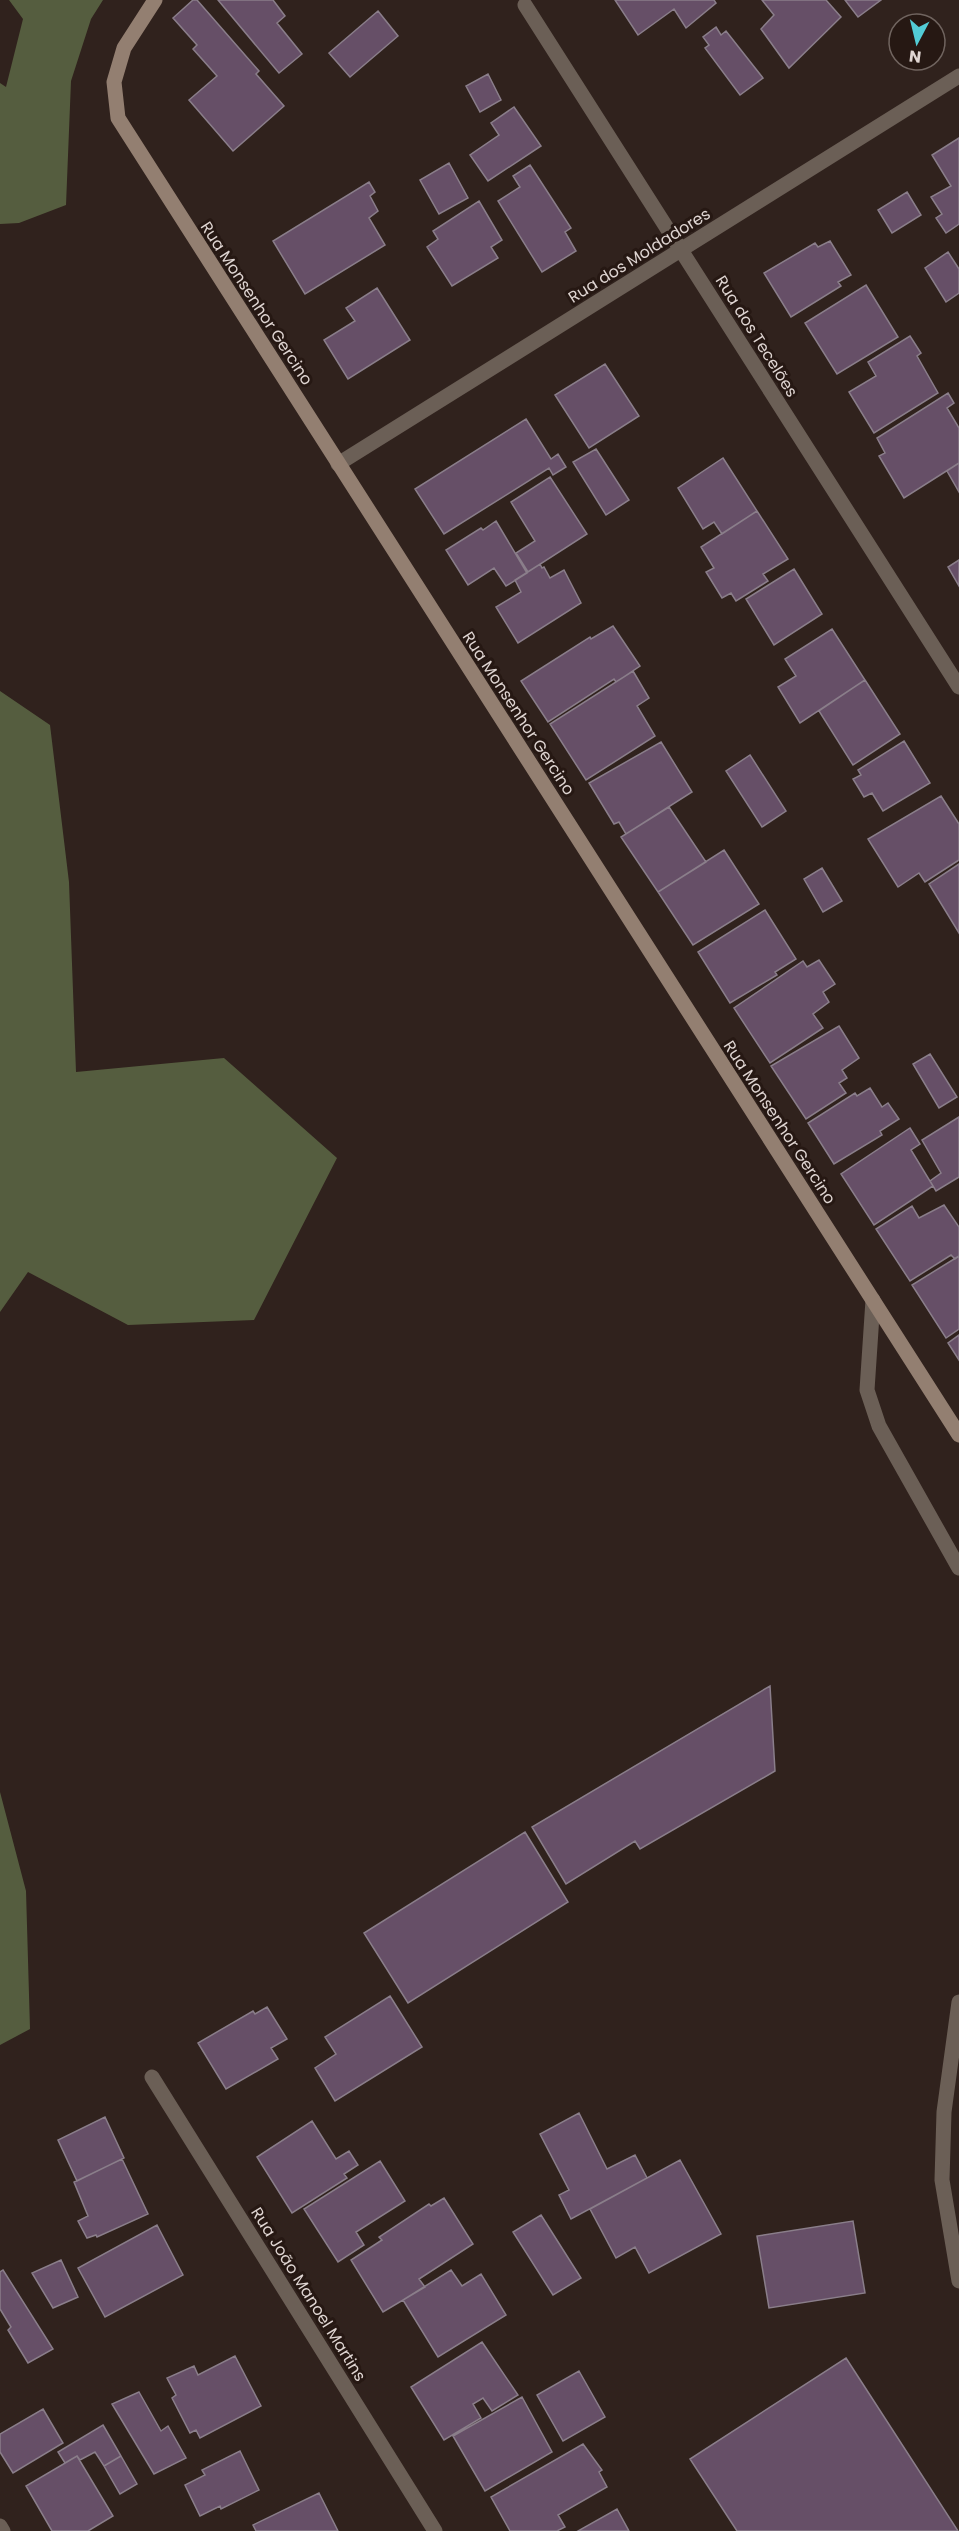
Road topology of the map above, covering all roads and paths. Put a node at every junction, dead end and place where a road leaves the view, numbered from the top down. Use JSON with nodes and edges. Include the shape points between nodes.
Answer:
{"nodes":[{"id":1,"x":155,"y":0,"type":"edge"},
{"id":2,"x":525,"y":5,"type":"dead end"},
{"id":3,"x":959,"y":76,"type":"edge"},
{"id":4,"x":681,"y":250,"type":"junction"},
{"id":5,"x":338,"y":464,"type":"junction"},
{"id":6,"x":959,"y":687,"type":"edge"},
{"id":7,"x":873,"y":1300,"type":"junction"},
{"id":8,"x":959,"y":1435,"type":"edge"},
{"id":9,"x":959,"y":1568,"type":"edge"},
{"id":10,"x":959,"y":2002,"type":"edge"},
{"id":11,"x":152,"y":2077,"type":"dead end"},
{"id":12,"x":959,"y":2281,"type":"edge"},
{"id":13,"x":0,"y":2526,"type":"edge"},
{"id":14,"x":3,"y":2531,"type":"edge"},
{"id":15,"x":435,"y":2531,"type":"edge"}],
"edges":[{"from":1,"to":5,"type":"main road","name":"Rua Monsenhor Gercino","via":[[124,48],[114,82],[118,118]]},
{"from":2,"to":4,"type":"street","name":"Rua dos Tecelões"},
{"from":3,"to":4,"type":"street","name":"Rua dos Moldadores"},
{"from":4,"to":5,"type":"street","name":"Rua dos Moldadores"},
{"from":4,"to":6,"type":"street","name":"Rua dos Tecelões"},
{"from":5,"to":7,"type":"main road","name":"Rua Monsenhor Gercino"},
{"from":7,"to":8,"type":"main road","name":"Rua Monsenhor Gercino"},
{"from":7,"to":9,"type":"street","via":[[867,1390],[888,1444]]},
{"from":10,"to":12,"type":"street","via":[[944,2112],[942,2180]]},
{"from":11,"to":15,"type":"street","name":"Rua João Manoel Martins"},
{"from":13,"to":14,"type":"street"}]}
